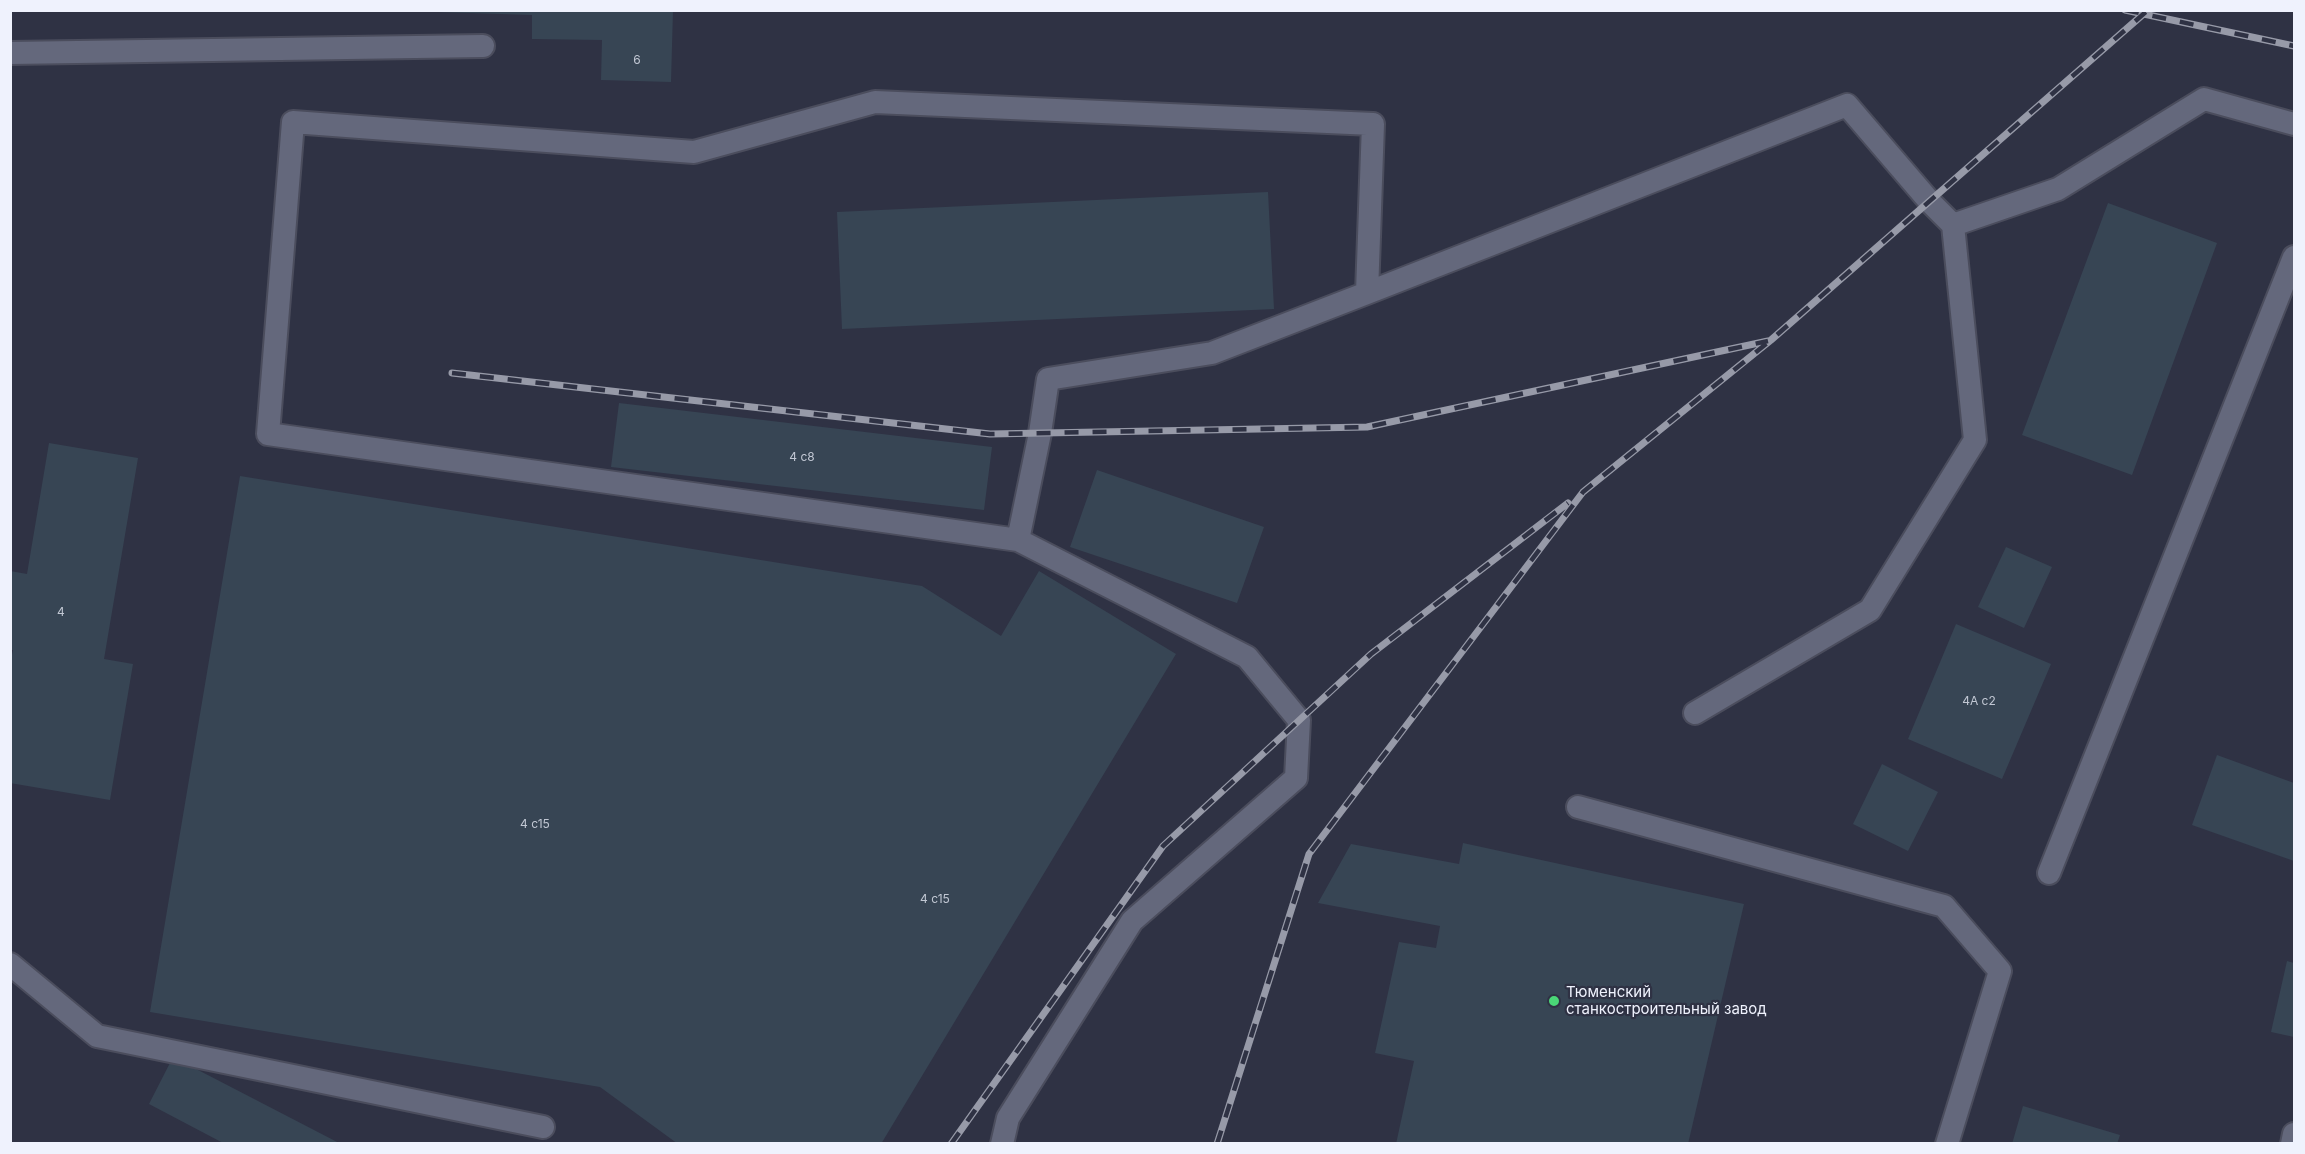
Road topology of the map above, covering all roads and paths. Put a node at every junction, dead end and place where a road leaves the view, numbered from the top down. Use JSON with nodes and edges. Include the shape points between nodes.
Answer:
{"nodes":[{"id":1,"x":483,"y":46,"type":"dead end"},
{"id":2,"x":10,"y":53,"type":"edge"},
{"id":3,"x":2295,"y":124,"type":"edge"},
{"id":4,"x":1953,"y":225,"type":"junction"},
{"id":5,"x":2295,"y":257,"type":"edge"},
{"id":6,"x":1367,"y":292,"type":"junction"},
{"id":7,"x":1018,"y":540,"type":"junction"},
{"id":8,"x":1695,"y":713,"type":"dead end"},
{"id":9,"x":1578,"y":807,"type":"dead end"},
{"id":10,"x":2049,"y":873,"type":"dead end"},
{"id":11,"x":10,"y":964,"type":"edge"},
{"id":12,"x":543,"y":1127,"type":"dead end"},
{"id":13,"x":2295,"y":1134,"type":"edge"},
{"id":14,"x":1002,"y":1143,"type":"edge"},
{"id":15,"x":1947,"y":1143,"type":"edge"},
{"id":16,"x":2292,"y":1143,"type":"edge"}],
"edges":[{"from":1,"to":2,"type":"lane"},
{"from":3,"to":4,"type":"lane","via":[[2204,99],[2058,189]]},
{"from":4,"to":6,"type":"lane","via":[[1847,105]]},
{"from":4,"to":8,"type":"lane","via":[[1975,440],[1870,610]]},
{"from":5,"to":10,"type":"lane"},
{"from":6,"to":7,"type":"lane","via":[[1212,353],[1048,379]]},
{"from":6,"to":7,"type":"lane","via":[[1372,124],[875,102],[694,152],[293,123],[267,434]]},
{"from":7,"to":14,"type":"lane","via":[[1247,657],[1299,720],[1296,778],[1132,921],[1008,1118]]},
{"from":9,"to":15,"type":"lane","via":[[1944,906],[2000,970]]},
{"from":11,"to":12,"type":"lane","via":[[97,1036]]},
{"from":13,"to":16,"type":"lane"}]}
